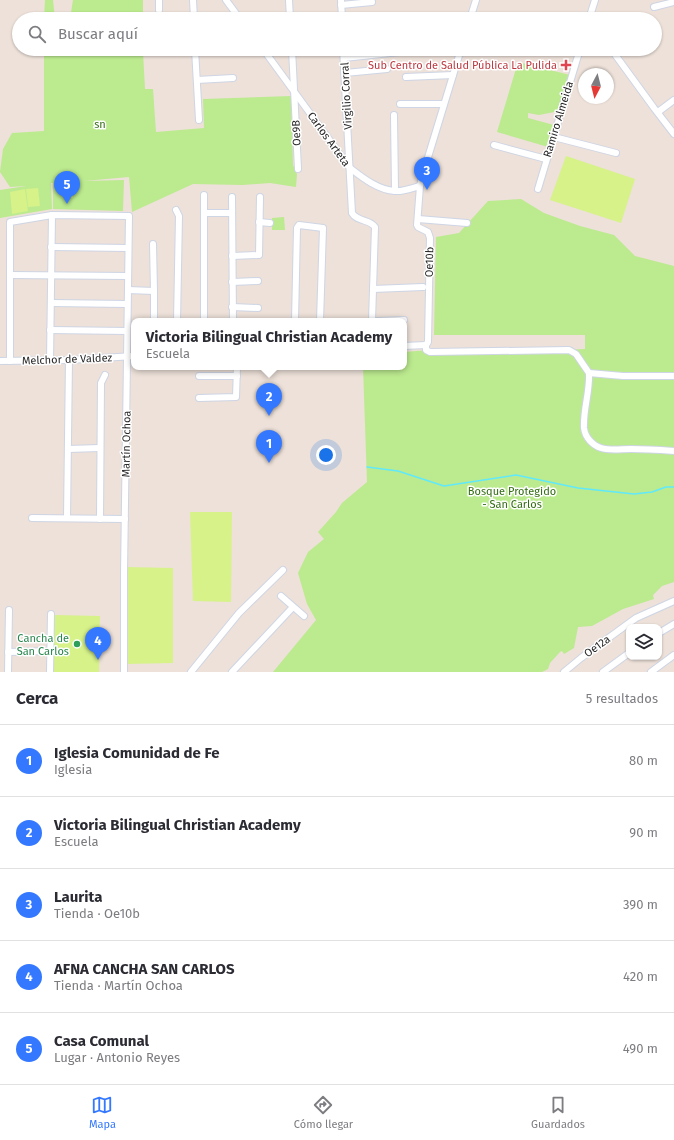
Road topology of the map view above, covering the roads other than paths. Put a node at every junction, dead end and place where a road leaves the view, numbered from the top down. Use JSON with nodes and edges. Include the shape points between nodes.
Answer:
{"nodes":[{"id":1,"x":159,"y":0,"type":"edge"},
{"id":2,"x":193,"y":0,"type":"edge"},
{"id":3,"x":226,"y":0,"type":"edge"},
{"id":4,"x":289,"y":0,"type":"edge"},
{"id":5,"x":476,"y":0,"type":"edge"},
{"id":6,"x":595,"y":0,"type":"edge"},
{"id":7,"x":372,"y":2,"type":"dead end"},
{"id":8,"x":674,"y":2,"type":"edge"},
{"id":9,"x":341,"y":3,"type":"edge"},
{"id":10,"x":654,"y":7,"type":"dead end"},
{"id":11,"x":159,"y":10,"type":"dead end"},
{"id":12,"x":194,"y":12,"type":"edge"},
{"id":13,"x":235,"y":12,"type":"edge"},
{"id":14,"x":290,"y":12,"type":"edge"},
{"id":15,"x":472,"y":12,"type":"edge"},
{"id":16,"x":591,"y":12,"type":"edge"},
{"id":17,"x":195,"y":56,"type":"edge"},
{"id":18,"x":268,"y":56,"type":"edge"},
{"id":19,"x":292,"y":56,"type":"edge"},
{"id":20,"x":363,"y":56,"type":"edge"},
{"id":21,"x":459,"y":56,"type":"edge"},
{"id":22,"x":578,"y":56,"type":"edge"},
{"id":23,"x":616,"y":56,"type":"edge"},
{"id":24,"x":344,"y":58,"type":"joint"},
{"id":25,"x":387,"y":69,"type":"dead end"},
{"id":26,"x":345,"y":73,"type":"junction"},
{"id":27,"x":453,"y":75,"type":"junction"},
{"id":28,"x":406,"y":77,"type":"dead end"},
{"id":29,"x":233,"y":78,"type":"dead end"},
{"id":30,"x":197,"y":80,"type":"junction"},
{"id":31,"x":294,"y":91,"type":"junction"},
{"id":32,"x":674,"y":100,"type":"edge"},
{"id":33,"x":400,"y":104,"type":"dead end"},
{"id":34,"x":444,"y":104,"type":"junction"},
{"id":35,"x":658,"y":112,"type":"junction"},
{"id":36,"x":394,"y":115,"type":"dead end"},
{"id":37,"x":199,"y":120,"type":"dead end"},
{"id":38,"x":673,"y":129,"type":"edge"},
{"id":39,"x":554,"y":137,"type":"junction"},
{"id":40,"x":494,"y":145,"type":"dead end"},
{"id":41,"x":616,"y":153,"type":"dead end"},
{"id":42,"x":546,"y":159,"type":"junction"},
{"id":43,"x":350,"y":168,"type":"junction"},
{"id":44,"x":298,"y":169,"type":"dead end"},
{"id":45,"x":420,"y":186,"type":"junction"},
{"id":46,"x":538,"y":189,"type":"dead end"},
{"id":47,"x":395,"y":191,"type":"junction"},
{"id":48,"x":204,"y":195,"type":"dead end"},
{"id":49,"x":232,"y":197,"type":"dead end"},
{"id":50,"x":260,"y":197,"type":"dead end"},
{"id":51,"x":176,"y":210,"type":"dead end"},
{"id":52,"x":204,"y":213,"type":"junction"},
{"id":53,"x":232,"y":213,"type":"junction"},
{"id":54,"x":52,"y":215,"type":"junction"},
{"id":55,"x":418,"y":219,"type":"junction"},
{"id":56,"x":259,"y":222,"type":"junction"},
{"id":57,"x":270,"y":222,"type":"dead end"},
{"id":58,"x":467,"y":223,"type":"dead end"},
{"id":59,"x":153,"y":244,"type":"dead end"},
{"id":60,"x":51,"y":247,"type":"junction"},
{"id":61,"x":128,"y":248,"type":"junction"},
{"id":62,"x":232,"y":256,"type":"junction"},
{"id":63,"x":10,"y":275,"type":"junction"},
{"id":64,"x":51,"y":275,"type":"junction"},
{"id":65,"x":128,"y":276,"type":"junction"},
{"id":66,"x":258,"y":281,"type":"dead end"},
{"id":67,"x":232,"y":282,"type":"junction"},
{"id":68,"x":423,"y":287,"type":"dead end"},
{"id":69,"x":372,"y":289,"type":"junction"},
{"id":70,"x":128,"y":290,"type":"junction"},
{"id":71,"x":154,"y":291,"type":"junction"},
{"id":72,"x":51,"y":303,"type":"junction"},
{"id":73,"x":127,"y":304,"type":"junction"},
{"id":74,"x":232,"y":308,"type":"junction"},
{"id":75,"x":258,"y":308,"type":"dead end"},
{"id":76,"x":154,"y":318,"type":"edge"},
{"id":77,"x":177,"y":318,"type":"edge"},
{"id":78,"x":204,"y":318,"type":"edge"},
{"id":79,"x":232,"y":318,"type":"edge"},
{"id":80,"x":295,"y":318,"type":"edge"},
{"id":81,"x":320,"y":318,"type":"edge"},
{"id":82,"x":372,"y":318,"type":"edge"},
{"id":83,"x":50,"y":330,"type":"junction"},
{"id":84,"x":127,"y":331,"type":"junction"},
{"id":85,"x":426,"y":345,"type":"junction"},
{"id":86,"x":407,"y":346,"type":"edge"},
{"id":87,"x":131,"y":356,"type":"edge"},
{"id":88,"x":127,"y":357,"type":"junction"},
{"id":89,"x":50,"y":360,"type":"junction"},
{"id":90,"x":69,"y":360,"type":"junction"},
{"id":91,"x":0,"y":361,"type":"edge"},
{"id":92,"x":10,"y":361,"type":"junction"},
{"id":93,"x":237,"y":370,"type":"edge"},
{"id":94,"x":589,"y":373,"type":"junction"},
{"id":95,"x":106,"y":375,"type":"dead end"},
{"id":96,"x":199,"y":376,"type":"dead end"},
{"id":97,"x":237,"y":376,"type":"junction"},
{"id":98,"x":674,"y":376,"type":"edge"},
{"id":99,"x":199,"y":398,"type":"dead end"},
{"id":100,"x":100,"y":448,"type":"junction"},
{"id":101,"x":68,"y":449,"type":"junction"},
{"id":102,"x":674,"y":451,"type":"edge"},
{"id":103,"x":32,"y":518,"type":"dead end"},
{"id":104,"x":67,"y":518,"type":"junction"},
{"id":105,"x":100,"y":519,"type":"junction"},
{"id":106,"x":125,"y":519,"type":"junction"},
{"id":107,"x":283,"y":570,"type":"dead end"},
{"id":108,"x":280,"y":596,"type":"dead end"},
{"id":109,"x":674,"y":601,"type":"edge"},
{"id":110,"x":294,"y":607,"type":"junction"},
{"id":111,"x":9,"y":610,"type":"dead end"},
{"id":112,"x":51,"y":614,"type":"dead end"},
{"id":113,"x":304,"y":616,"type":"dead end"},
{"id":114,"x":674,"y":624,"type":"edge"},
{"id":115,"x":662,"y":631,"type":"edge"},
{"id":116,"x":50,"y":651,"type":"junction"},
{"id":117,"x":8,"y":652,"type":"junction"},
{"id":118,"x":674,"y":655,"type":"edge"},
{"id":119,"x":626,"y":656,"type":"edge"},
{"id":120,"x":8,"y":672,"type":"edge"},
{"id":121,"x":50,"y":672,"type":"edge"},
{"id":122,"x":124,"y":672,"type":"edge"},
{"id":123,"x":192,"y":672,"type":"edge"},
{"id":124,"x":232,"y":672,"type":"edge"},
{"id":125,"x":564,"y":672,"type":"edge"},
{"id":126,"x":603,"y":672,"type":"edge"},
{"id":127,"x":651,"y":672,"type":"edge"}],
"edges":[{"from":1,"to":11,"type":"street"},
{"from":2,"to":12,"type":"street"},
{"from":3,"to":13,"type":"street"},
{"from":4,"to":14,"type":"street"},
{"from":5,"to":15,"type":"street"},
{"from":6,"to":16,"type":"street"},
{"from":7,"to":9,"type":"street"},
{"from":8,"to":10,"type":"street"},
{"from":17,"to":30,"type":"street"},
{"from":18,"to":31,"type":"street","name":"Carlos Arteta"},
{"from":19,"to":31,"type":"street","name":"Oe9B"},
{"from":20,"to":24,"type":"street"},
{"from":21,"to":27,"type":"street"},
{"from":22,"to":39,"type":"street","name":"Ramiro Almeida"},
{"from":23,"to":35,"type":"street"},
{"from":24,"to":26,"type":"street","name":"Virgilio Corral"},
{"from":25,"to":26,"type":"street"},
{"from":26,"to":43,"type":"street","name":"Virgilio Corral"},
{"from":27,"to":28,"type":"street"},
{"from":27,"to":34,"type":"street"},
{"from":29,"to":30,"type":"street"},
{"from":30,"to":37,"type":"street"},
{"from":31,"to":43,"type":"street","name":"Carlos Arteta"},
{"from":31,"to":44,"type":"street","name":"Oe9B"},
{"from":32,"to":35,"type":"street"},
{"from":33,"to":34,"type":"street"},
{"from":34,"to":45,"type":"street"},
{"from":35,"to":38,"type":"street"},
{"from":36,"to":47,"type":"street"},
{"from":39,"to":41,"type":"street"},
{"from":39,"to":42,"type":"street","name":"Ramiro Almeida"},
{"from":40,"to":42,"type":"street"},
{"from":42,"to":46,"type":"street","name":"Ramiro Almeida"},
{"from":43,"to":47,"type":"street","name":"Carlos Arteta","via":[[380,187]]},
{"from":43,"to":69,"type":"street","name":"Virgilio Corral","via":[[352,213],[375,228]]},
{"from":45,"to":47,"type":"street","name":"Carlos Arteta"},
{"from":45,"to":55,"type":"street"},
{"from":48,"to":52,"type":"street"},
{"from":49,"to":53,"type":"street"},
{"from":50,"to":56,"type":"street"},
{"from":51,"to":77,"type":"street","via":[[179,216]]},
{"from":52,"to":53,"type":"street"},
{"from":52,"to":78,"type":"street"},
{"from":53,"to":62,"type":"street"},
{"from":54,"to":60,"type":"street"},
{"from":54,"to":61,"type":"street","name":"Martín Ochoa","via":[[129,216]]},
{"from":54,"to":63,"type":"street","via":[[10,222]]},
{"from":55,"to":58,"type":"street"},
{"from":55,"to":85,"type":"street","name":"Oe10b","via":[[418,227],[428,232],[430,238]]},
{"from":56,"to":57,"type":"street"},
{"from":56,"to":62,"type":"street","via":[[259,255]]},
{"from":59,"to":71,"type":"street"},
{"from":60,"to":61,"type":"street"},
{"from":60,"to":64,"type":"street"},
{"from":61,"to":65,"type":"street","name":"Martín Ochoa"},
{"from":62,"to":67,"type":"street"},
{"from":63,"to":64,"type":"street"},
{"from":63,"to":92,"type":"street"},
{"from":64,"to":65,"type":"street"},
{"from":64,"to":72,"type":"street"},
{"from":65,"to":70,"type":"street","name":"Martín Ochoa"},
{"from":66,"to":67,"type":"street"},
{"from":67,"to":74,"type":"street"},
{"from":68,"to":69,"type":"street"},
{"from":69,"to":82,"type":"street"},
{"from":70,"to":71,"type":"street"},
{"from":70,"to":73,"type":"street","name":"Martín Ochoa"},
{"from":71,"to":76,"type":"street"},
{"from":72,"to":73,"type":"street"},
{"from":72,"to":83,"type":"street"},
{"from":73,"to":84,"type":"street","name":"Martín Ochoa"},
{"from":74,"to":75,"type":"street"},
{"from":74,"to":79,"type":"street"},
{"from":80,"to":81,"type":"street","via":[[299,226],[323,228]]},
{"from":83,"to":84,"type":"street"},
{"from":83,"to":89,"type":"street"},
{"from":84,"to":88,"type":"street","name":"Martín Ochoa"},
{"from":85,"to":86,"type":"street"},
{"from":85,"to":94,"type":"street","via":[[426,350],[430,352],[569,350],[576,354]]},
{"from":87,"to":88,"type":"street","name":"Melchor de Valdez"},
{"from":88,"to":90,"type":"street","name":"Melchor de Valdez"},
{"from":88,"to":106,"type":"street","name":"Martín Ochoa"},
{"from":89,"to":90,"type":"street","name":"Melchor de Valdez"},
{"from":89,"to":92,"type":"street","name":"Melchor de Valdez"},
{"from":90,"to":101,"type":"street"},
{"from":91,"to":92,"type":"street","name":"Melchor de Valdez"},
{"from":93,"to":97,"type":"street"},
{"from":94,"to":98,"type":"street"},
{"from":94,"to":102,"type":"street","via":[[584,429],[590,441],[600,448],[610,450]]},
{"from":95,"to":100,"type":"street","via":[[101,383]]},
{"from":96,"to":97,"type":"street"},
{"from":97,"to":99,"type":"street","via":[[236,397]]},
{"from":100,"to":101,"type":"street"},
{"from":100,"to":105,"type":"street"},
{"from":101,"to":104,"type":"street"},
{"from":103,"to":104,"type":"street"},
{"from":104,"to":105,"type":"street"},
{"from":105,"to":106,"type":"street"},
{"from":106,"to":122,"type":"street","name":"Martín Ochoa"},
{"from":107,"to":123,"type":"street","via":[[239,613]]},
{"from":108,"to":110,"type":"street"},
{"from":109,"to":125,"type":"street","name":"Oe12a","via":[[636,618]]},
{"from":110,"to":113,"type":"street"},
{"from":110,"to":124,"type":"street"},
{"from":111,"to":117,"type":"street"},
{"from":112,"to":116,"type":"street"},
{"from":114,"to":115,"type":"street"},
{"from":116,"to":117,"type":"street"},
{"from":116,"to":121,"type":"street"},
{"from":117,"to":120,"type":"street"},
{"from":118,"to":127,"type":"street"},
{"from":119,"to":126,"type":"street"}]}
